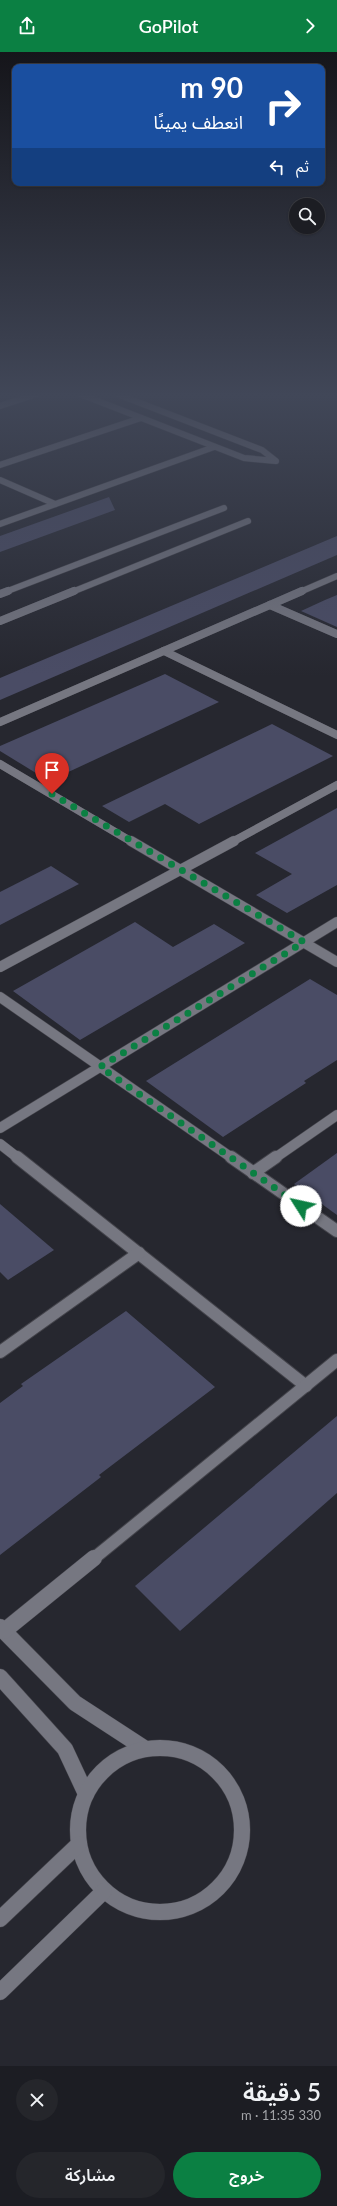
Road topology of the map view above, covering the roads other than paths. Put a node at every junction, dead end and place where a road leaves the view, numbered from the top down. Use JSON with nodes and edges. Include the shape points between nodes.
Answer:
{"nodes":[{"id":1,"x":18,"y":488,"type":"edge"},
{"id":2,"x":100,"y":488,"type":"edge"},
{"id":3,"x":55,"y":504,"type":"junction"},
{"id":4,"x":224,"y":508,"type":"dead end"},
{"id":5,"x":248,"y":521,"type":"dead end"},
{"id":6,"x":0,"y":524,"type":"edge"},
{"id":7,"x":337,"y":576,"type":"edge"},
{"id":8,"x":0,"y":594,"type":"edge"},
{"id":9,"x":270,"y":605,"type":"junction"},
{"id":10,"x":0,"y":620,"type":"edge"},
{"id":11,"x":337,"y":634,"type":"edge"},
{"id":12,"x":164,"y":651,"type":"junction"},
{"id":13,"x":0,"y":722,"type":"edge"},
{"id":14,"x":337,"y":735,"type":"edge"},
{"id":15,"x":0,"y":764,"type":"edge"},
{"id":16,"x":337,"y":785,"type":"edge"},
{"id":17,"x":180,"y":870,"type":"junction"},
{"id":18,"x":337,"y":922,"type":"edge"},
{"id":19,"x":304,"y":942,"type":"junction"},
{"id":20,"x":337,"y":962,"type":"edge"},
{"id":21,"x":0,"y":967,"type":"edge"},
{"id":22,"x":0,"y":997,"type":"edge"},
{"id":23,"x":100,"y":1067,"type":"junction"},
{"id":24,"x":337,"y":1115,"type":"edge"},
{"id":25,"x":0,"y":1128,"type":"edge"},
{"id":26,"x":0,"y":1144,"type":"edge"},
{"id":27,"x":253,"y":1173,"type":"junction"},
{"id":28,"x":337,"y":1231,"type":"edge"},
{"id":29,"x":139,"y":1253,"type":"junction"},
{"id":30,"x":0,"y":1352,"type":"edge"},
{"id":31,"x":337,"y":1360,"type":"edge"},
{"id":32,"x":306,"y":1386,"type":"junction"},
{"id":33,"x":2,"y":1629,"type":"edge"},
{"id":34,"x":1,"y":1681,"type":"edge"},
{"id":35,"x":144,"y":1748,"type":"junction"},
{"id":36,"x":86,"y":1794,"type":"junction"},
{"id":37,"x":79,"y":1844,"type":"junction"},
{"id":38,"x":104,"y":1891,"type":"junction"},
{"id":39,"x":0,"y":1919,"type":"edge"},
{"id":40,"x":0,"y":1992,"type":"edge"}],
"edges":[{"from":1,"to":3,"type":"street"},
{"from":2,"to":3,"type":"street"},
{"from":3,"to":6,"type":"street"},
{"from":4,"to":8,"type":"street"},
{"from":5,"to":10,"type":"street"},
{"from":7,"to":9,"type":"street"},
{"from":9,"to":11,"type":"street"},
{"from":9,"to":12,"type":"street"},
{"from":12,"to":13,"type":"street"},
{"from":12,"to":14,"type":"street"},
{"from":15,"to":17,"type":"street"},
{"from":16,"to":17,"type":"street"},
{"from":17,"to":19,"type":"street"},
{"from":17,"to":21,"type":"street"},
{"from":18,"to":19,"type":"street"},
{"from":19,"to":20,"type":"street"},
{"from":19,"to":23,"type":"street"},
{"from":22,"to":23,"type":"street"},
{"from":23,"to":25,"type":"street"},
{"from":23,"to":27,"type":"street"},
{"from":24,"to":27,"type":"street"},
{"from":26,"to":29,"type":"street"},
{"from":27,"to":28,"type":"street"},
{"from":29,"to":30,"type":"street"},
{"from":29,"to":32,"type":"street"},
{"from":31,"to":32,"type":"street"},
{"from":32,"to":33,"type":"street"},
{"from":33,"to":35,"type":"street","via":[[75,1703]]},
{"from":34,"to":36,"type":"street","via":[[65,1748]]},
{"from":35,"to":36,"type":"street","via":[[121,1757],[101,1773]]},
{"from":35,"to":38,"type":"street","via":[[169,1747],[193,1753],[214,1766],[232,1788],[241,1814],[242,1843],[232,1871],[212,1894],[187,1909],[150,1912],[129,1907]]},
{"from":36,"to":37,"type":"street","via":[[79,1819]]},
{"from":37,"to":38,"type":"street","via":[[88,1870]]},
{"from":37,"to":39,"type":"street"},
{"from":38,"to":40,"type":"street"}]}
